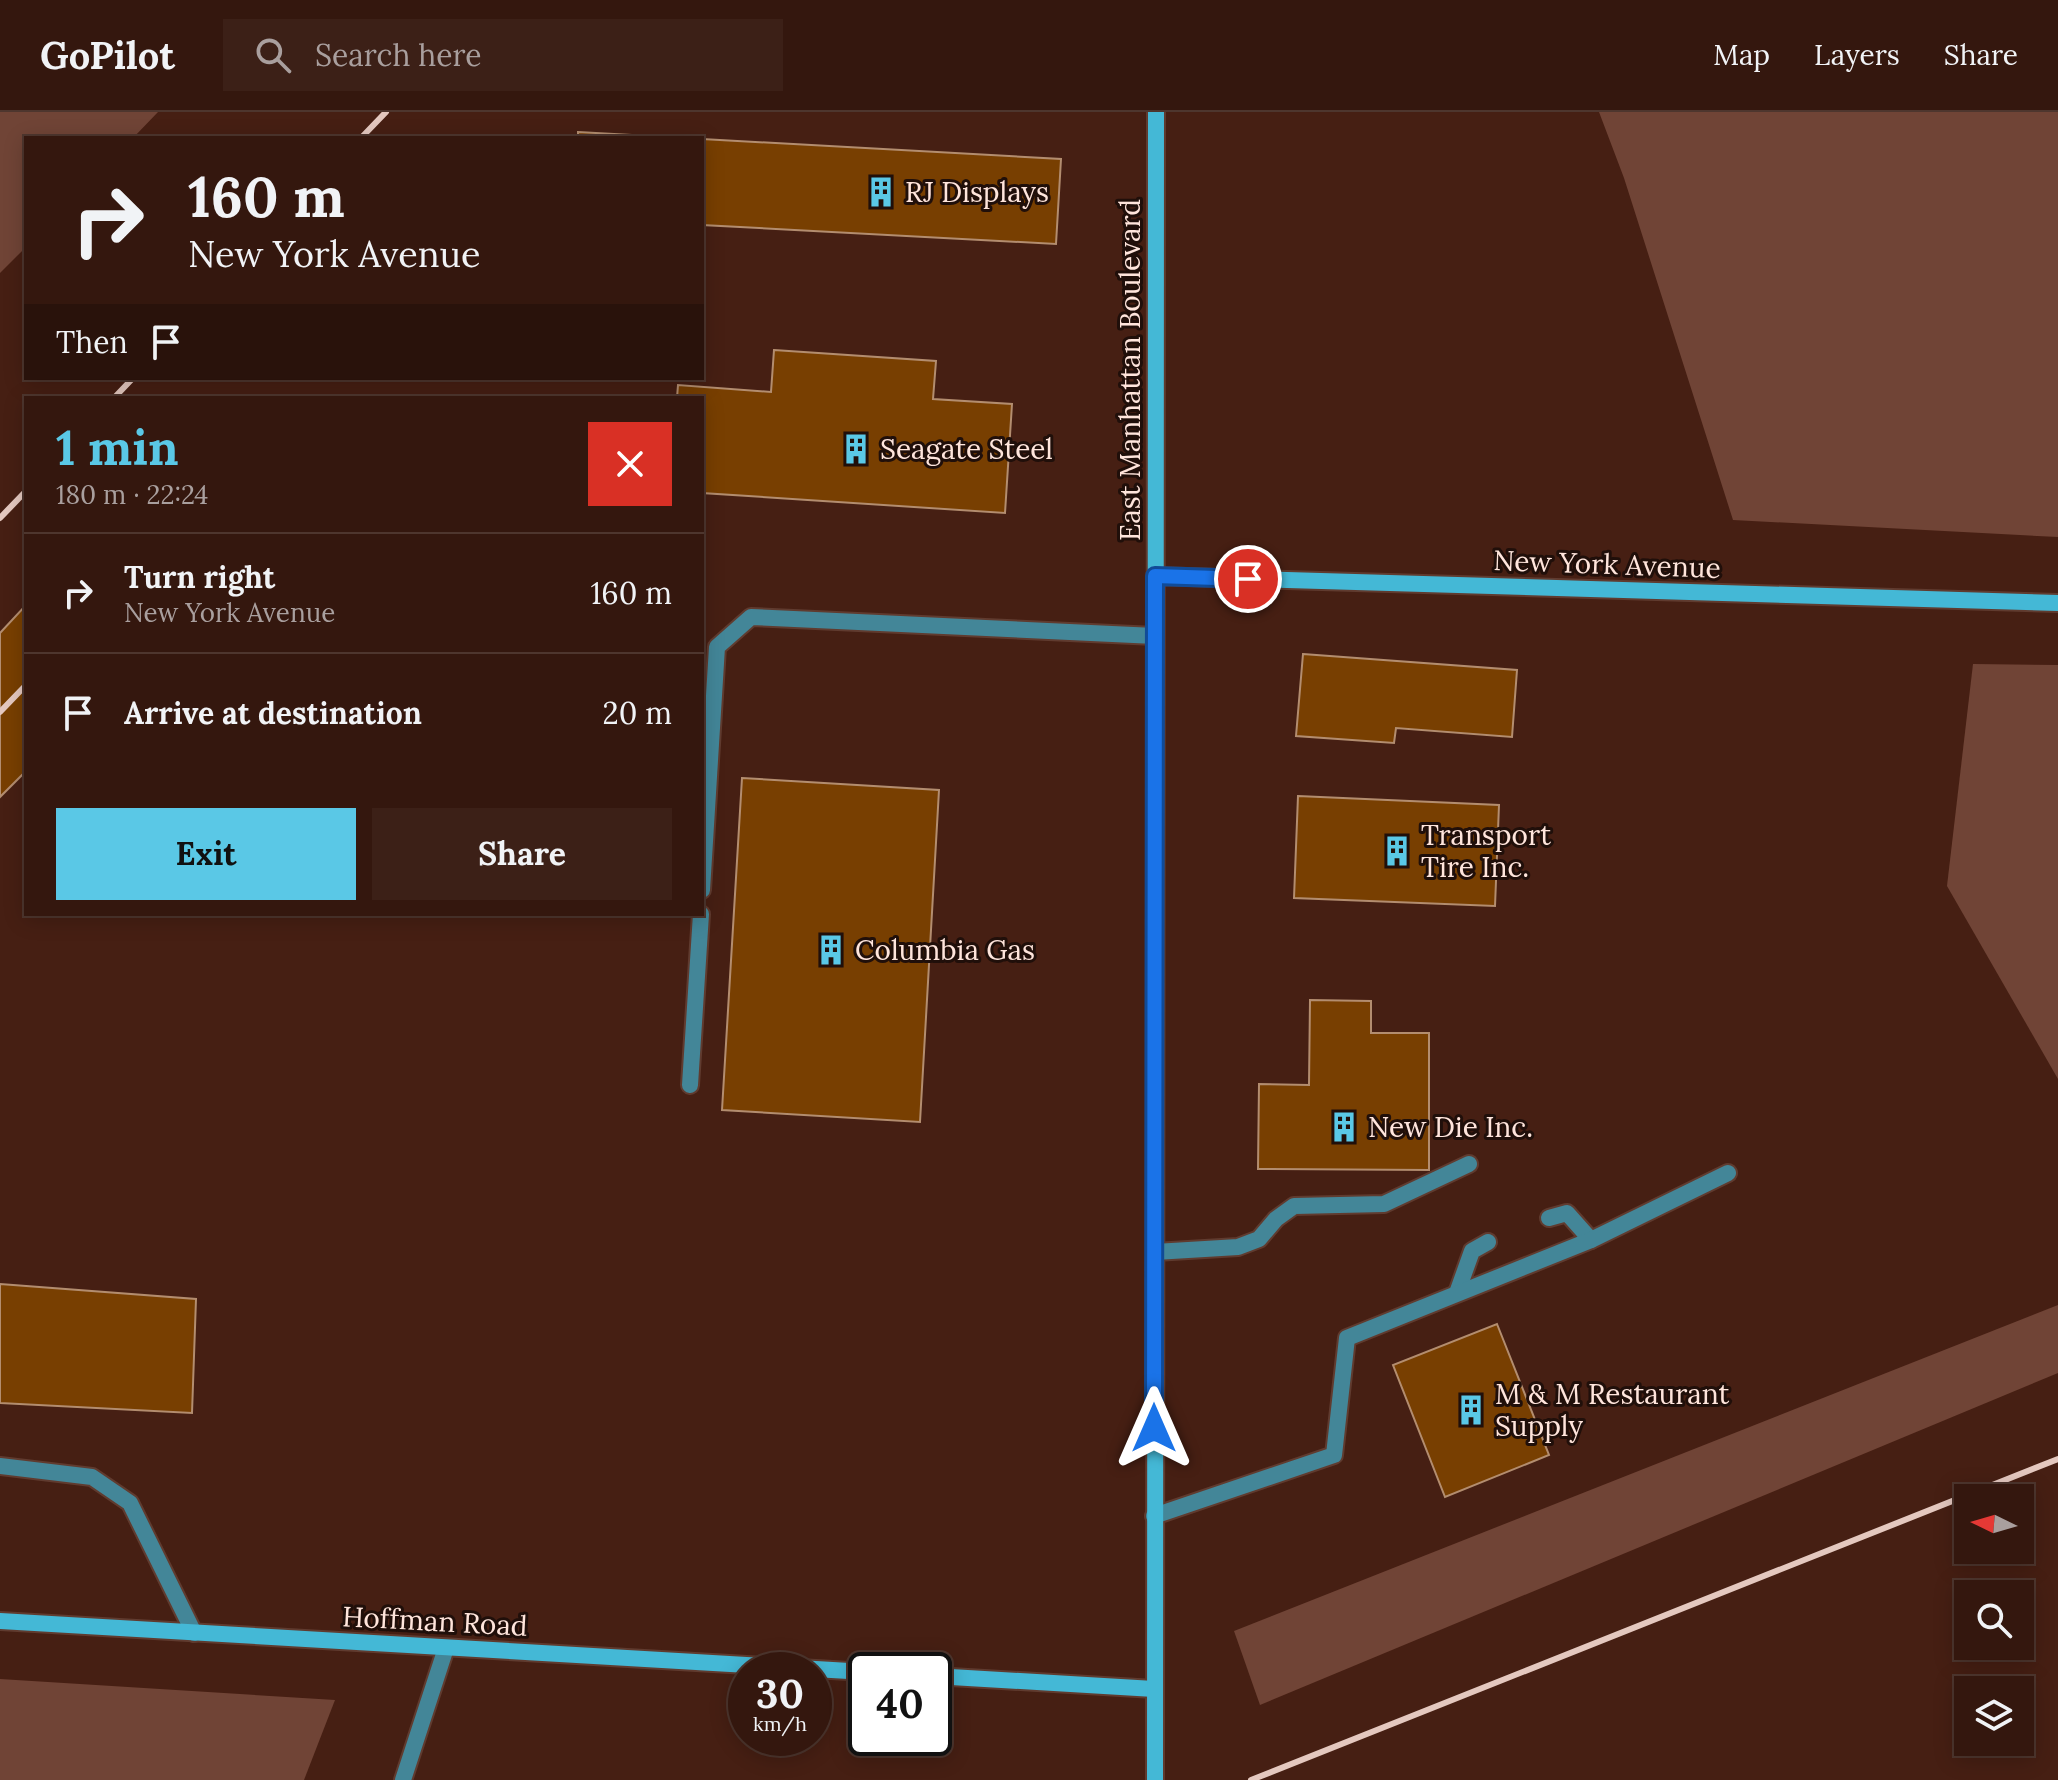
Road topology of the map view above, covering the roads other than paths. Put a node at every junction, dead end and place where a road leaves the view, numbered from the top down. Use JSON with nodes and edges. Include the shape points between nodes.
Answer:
{"nodes":[{"id":1,"x":1156,"y":112,"type":"edge"},
{"id":2,"x":1155,"y":576,"type":"junction"},
{"id":3,"x":2058,"y":603,"type":"edge"},
{"id":4,"x":1155,"y":636,"type":"junction"},
{"id":5,"x":704,"y":858,"type":"edge"},
{"id":6,"x":701,"y":916,"type":"edge"},
{"id":7,"x":690,"y":1085,"type":"dead end"},
{"id":8,"x":1469,"y":1164,"type":"dead end"},
{"id":9,"x":1728,"y":1173,"type":"dead end"},
{"id":10,"x":1549,"y":1218,"type":"dead end"},
{"id":11,"x":1591,"y":1240,"type":"junction"},
{"id":12,"x":1488,"y":1242,"type":"dead end"},
{"id":13,"x":1155,"y":1252,"type":"junction"},
{"id":14,"x":1457,"y":1293,"type":"junction"},
{"id":15,"x":0,"y":1466,"type":"edge"},
{"id":16,"x":1154,"y":1516,"type":"junction"},
{"id":17,"x":0,"y":1621,"type":"edge"},
{"id":18,"x":194,"y":1633,"type":"junction"},
{"id":19,"x":446,"y":1648,"type":"junction"},
{"id":20,"x":848,"y":1671,"type":"edge"},
{"id":21,"x":952,"y":1677,"type":"edge"},
{"id":22,"x":1154,"y":1689,"type":"junction"},
{"id":23,"x":403,"y":1780,"type":"edge"},
{"id":24,"x":1155,"y":1780,"type":"edge"}],
"edges":[{"from":1,"to":2,"type":"street","name":"East Manhattan Boulevard"},
{"from":2,"to":3,"type":"street","name":"New York Avenue"},
{"from":2,"to":4,"type":"street","name":"East Manhattan Boulevard"},
{"from":4,"to":5,"type":"lane","via":[[751,617],[717,647]]},
{"from":4,"to":13,"type":"street","name":"East Manhattan Boulevard"},
{"from":6,"to":7,"type":"lane"},
{"from":8,"to":13,"type":"lane","via":[[1384,1204],[1294,1206],[1259,1239],[1238,1247]]},
{"from":9,"to":11,"type":"lane"},
{"from":10,"to":11,"type":"lane","via":[[1567,1213]]},
{"from":11,"to":14,"type":"lane"},
{"from":12,"to":14,"type":"lane","via":[[1472,1251]]},
{"from":13,"to":16,"type":"street","name":"East Manhattan Boulevard"},
{"from":14,"to":16,"type":"lane","via":[[1347,1338],[1334,1455]]},
{"from":15,"to":18,"type":"lane","via":[[92,1477],[130,1503]]},
{"from":16,"to":22,"type":"street","name":"East Manhattan Boulevard"},
{"from":17,"to":18,"type":"street","name":"Hoffman Road"},
{"from":18,"to":19,"type":"street","name":"Hoffman Road"},
{"from":19,"to":20,"type":"street","name":"Hoffman Road"},
{"from":19,"to":23,"type":"lane"},
{"from":21,"to":22,"type":"street"},
{"from":22,"to":24,"type":"street","name":"East Manhattan Boulevard"}]}
